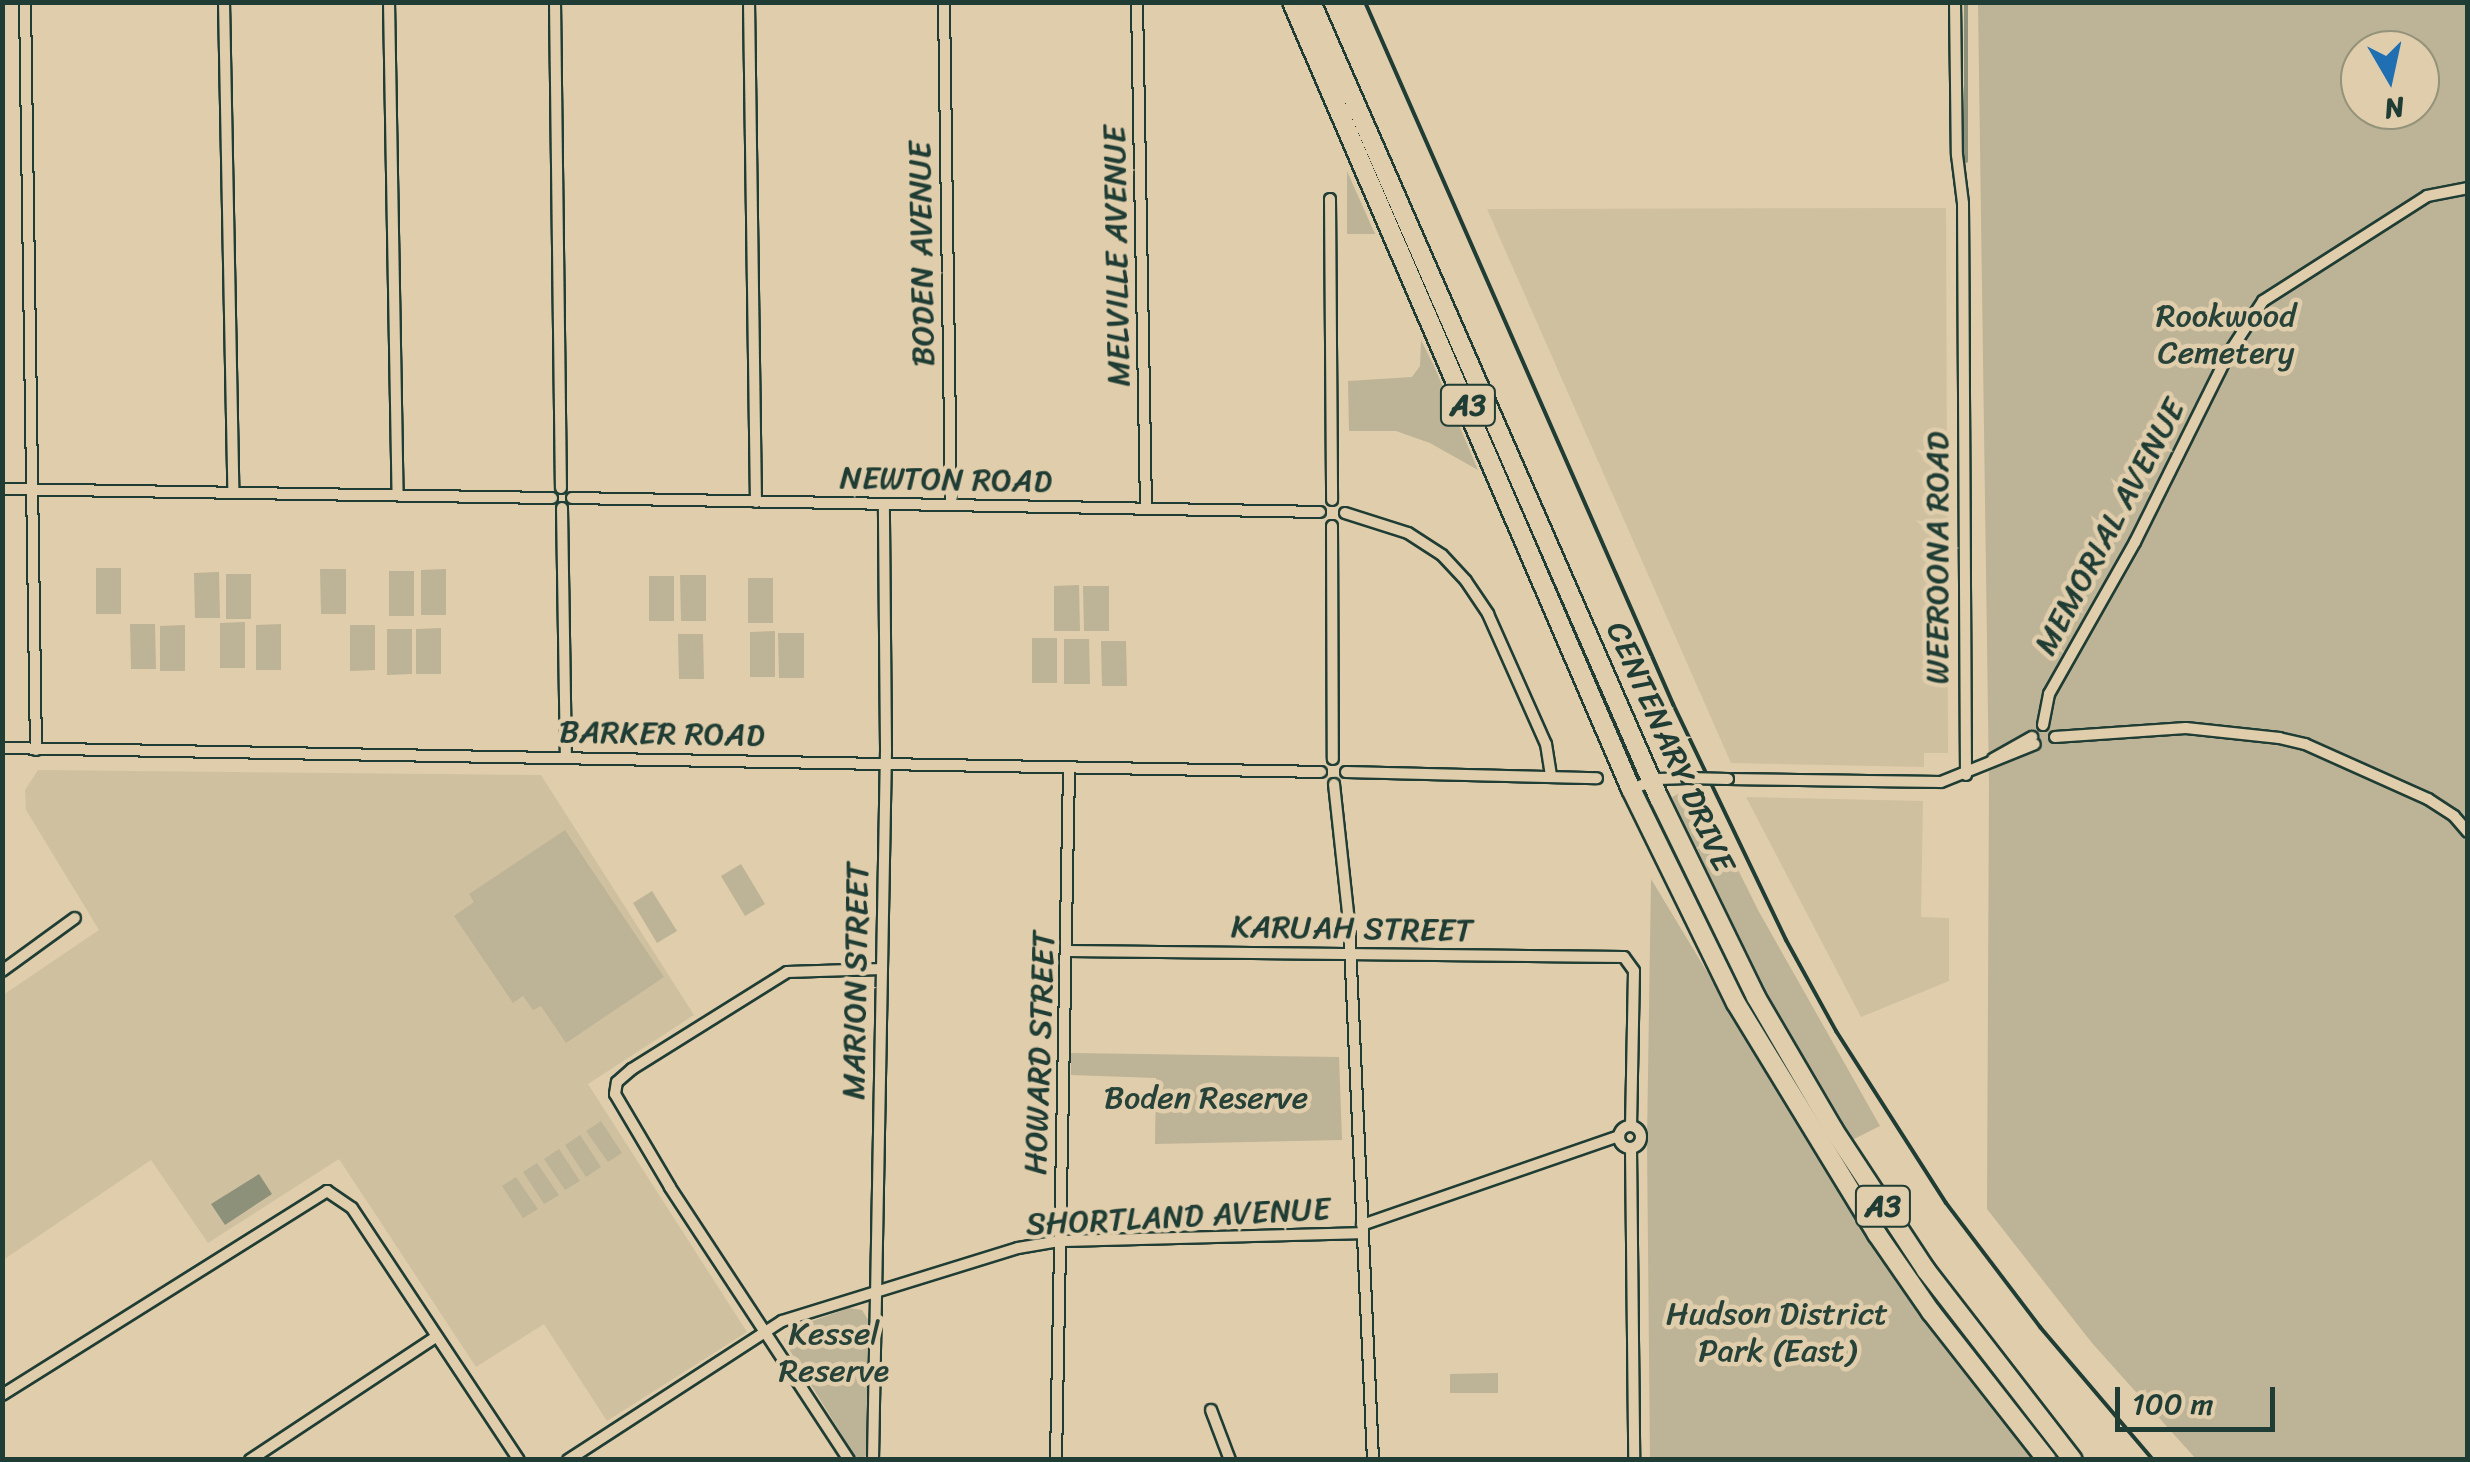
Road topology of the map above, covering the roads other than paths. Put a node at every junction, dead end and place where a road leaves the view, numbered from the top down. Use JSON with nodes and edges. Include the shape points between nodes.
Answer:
{"nodes":[{"id":1,"x":25,"y":2,"type":"edge"},
{"id":2,"x":224,"y":2,"type":"edge"},
{"id":3,"x":388,"y":2,"type":"edge"},
{"id":4,"x":555,"y":2,"type":"edge"},
{"id":5,"x":749,"y":2,"type":"edge"},
{"id":6,"x":944,"y":2,"type":"edge"},
{"id":7,"x":1137,"y":2,"type":"edge"},
{"id":8,"x":1292,"y":2,"type":"edge"},
{"id":9,"x":1311,"y":2,"type":"edge"},
{"id":10,"x":1955,"y":2,"type":"edge"},
{"id":11,"x":2468,"y":188,"type":"edge"},
{"id":12,"x":1330,"y":199,"type":"dead end"},
{"id":13,"x":2,"y":488,"type":"edge"},
{"id":14,"x":561,"y":488,"type":"junction"},
{"id":15,"x":32,"y":489,"type":"junction"},
{"id":16,"x":233,"y":492,"type":"junction"},
{"id":17,"x":398,"y":494,"type":"junction"},
{"id":18,"x":552,"y":498,"type":"junction"},
{"id":19,"x":572,"y":498,"type":"junction"},
{"id":20,"x":1332,"y":500,"type":"junction"},
{"id":21,"x":756,"y":502,"type":"junction"},
{"id":22,"x":884,"y":504,"type":"junction"},
{"id":23,"x":951,"y":505,"type":"junction"},
{"id":24,"x":562,"y":508,"type":"junction"},
{"id":25,"x":1146,"y":508,"type":"junction"},
{"id":26,"x":1320,"y":512,"type":"junction"},
{"id":27,"x":1346,"y":513,"type":"junction"},
{"id":28,"x":1332,"y":526,"type":"junction"},
{"id":29,"x":2042,"y":725,"type":"junction"},
{"id":30,"x":2054,"y":738,"type":"junction"},
{"id":31,"x":2034,"y":741,"type":"junction"},
{"id":32,"x":2,"y":748,"type":"edge"},
{"id":33,"x":36,"y":750,"type":"junction"},
{"id":34,"x":566,"y":756,"type":"junction"},
{"id":35,"x":1333,"y":759,"type":"junction"},
{"id":36,"x":886,"y":764,"type":"junction"},
{"id":37,"x":1068,"y":768,"type":"junction"},
{"id":38,"x":1320,"y":772,"type":"junction"},
{"id":39,"x":1346,"y":772,"type":"junction"},
{"id":40,"x":1966,"y":774,"type":"junction"},
{"id":41,"x":1551,"y":777,"type":"junction"},
{"id":42,"x":1597,"y":778,"type":"dead end"},
{"id":43,"x":1651,"y":781,"type":"junction"},
{"id":44,"x":1334,"y":784,"type":"junction"},
{"id":45,"x":1631,"y":789,"type":"junction"},
{"id":46,"x":2468,"y":832,"type":"edge"},
{"id":47,"x":75,"y":918,"type":"dead end"},
{"id":48,"x":1068,"y":951,"type":"junction"},
{"id":49,"x":1350,"y":952,"type":"junction"},
{"id":50,"x":882,"y":969,"type":"junction"},
{"id":51,"x":2,"y":971,"type":"edge"},
{"id":52,"x":1631,"y":1126,"type":"junction"},
{"id":53,"x":1619,"y":1136,"type":"junction"},
{"id":54,"x":1631,"y":1148,"type":"junction"},
{"id":55,"x":1362,"y":1229,"type":"junction"},
{"id":56,"x":1060,"y":1241,"type":"junction"},
{"id":57,"x":876,"y":1290,"type":"junction"},
{"id":58,"x":766,"y":1330,"type":"junction"},
{"id":59,"x":436,"y":1337,"type":"junction"},
{"id":60,"x":2,"y":1395,"type":"edge"},
{"id":61,"x":1212,"y":1410,"type":"dead end"},
{"id":62,"x":250,"y":1460,"type":"edge"},
{"id":63,"x":519,"y":1460,"type":"edge"},
{"id":64,"x":568,"y":1460,"type":"edge"},
{"id":65,"x":849,"y":1460,"type":"edge"},
{"id":66,"x":873,"y":1460,"type":"edge"},
{"id":67,"x":1056,"y":1460,"type":"edge"},
{"id":68,"x":1230,"y":1460,"type":"edge"},
{"id":69,"x":1373,"y":1460,"type":"edge"},
{"id":70,"x":1634,"y":1460,"type":"edge"},
{"id":71,"x":2047,"y":1460,"type":"edge"},
{"id":72,"x":2073,"y":1460,"type":"edge"}],
"edges":[{"from":1,"to":15,"type":"street"},
{"from":2,"to":16,"type":"street"},
{"from":3,"to":17,"type":"street"},
{"from":4,"to":14,"type":"street"},
{"from":5,"to":21,"type":"street"},
{"from":6,"to":23,"type":"street","name":"BODEN AVENUE"},
{"from":7,"to":25,"type":"street","name":"MELVILLE AVENUE"},
{"from":8,"to":45,"type":"highway","name":"CENTENARY DRIVE","number":"A3"},
{"from":9,"to":43,"type":"highway","name":"CENTENARY DRIVE","number":"A3"},
{"from":10,"to":40,"type":"street","name":"WEEROONA ROAD"},
{"from":11,"to":29,"type":"street","name":"MEMORIAL AVENUE","via":[[2427,196],[2263,300],[2049,694]]},
{"from":12,"to":20,"type":"street"},
{"from":13,"to":15,"type":"street"},
{"from":14,"to":18,"type":"street"},
{"from":14,"to":19,"type":"street"},
{"from":15,"to":16,"type":"street"},
{"from":15,"to":33,"type":"street"},
{"from":16,"to":17,"type":"street"},
{"from":17,"to":18,"type":"street"},
{"from":18,"to":24,"type":"street"},
{"from":19,"to":21,"type":"street","name":"NEWTON ROAD"},
{"from":19,"to":24,"type":"street"},
{"from":20,"to":26,"type":"street"},
{"from":20,"to":27,"type":"street"},
{"from":21,"to":22,"type":"street","name":"NEWTON ROAD"},
{"from":22,"to":23,"type":"street","name":"NEWTON ROAD"},
{"from":22,"to":36,"type":"street","name":"MARION STREET"},
{"from":23,"to":25,"type":"street","name":"NEWTON ROAD"},
{"from":24,"to":34,"type":"street"},
{"from":25,"to":26,"type":"street","name":"NEWTON ROAD"},
{"from":26,"to":28,"type":"street"},
{"from":27,"to":28,"type":"street"},
{"from":27,"to":41,"type":"street","via":[[1408,533],[1466,581],[1488,614],[1546,744]]},
{"from":28,"to":35,"type":"street"},
{"from":29,"to":30,"type":"street","via":[[2052,728]]},
{"from":29,"to":31,"type":"street"},
{"from":30,"to":31,"type":"street","via":[[2047,747]]},
{"from":30,"to":46,"type":"street","via":[[2186,728],[2279,738],[2428,798]]},
{"from":31,"to":40,"type":"street"},
{"from":32,"to":33,"type":"street","name":"BARKER ROAD"},
{"from":33,"to":34,"type":"street","name":"BARKER ROAD"},
{"from":34,"to":36,"type":"street","name":"BARKER ROAD"},
{"from":35,"to":38,"type":"street"},
{"from":35,"to":39,"type":"street"},
{"from":36,"to":37,"type":"street","name":"BARKER ROAD"},
{"from":36,"to":50,"type":"street","name":"MARION STREET"},
{"from":37,"to":38,"type":"street","name":"BARKER ROAD"},
{"from":37,"to":48,"type":"street","name":"HOWARD STREET"},
{"from":38,"to":44,"type":"street"},
{"from":39,"to":41,"type":"street"},
{"from":39,"to":44,"type":"street"},
{"from":40,"to":43,"type":"street","bridge":true,"via":[[1941,782]]},
{"from":41,"to":42,"type":"street"},
{"from":43,"to":45,"type":"street"},
{"from":43,"to":72,"type":"highway","name":"CENTENARY DRIVE","number":"A3","via":[[1748,981],[1833,1129],[1926,1270]]},
{"from":44,"to":49,"type":"street"},
{"from":45,"to":71,"type":"highway","name":"CENTENARY DRIVE","number":"A3","via":[[1736,1002],[1802,1118],[1932,1312]]},
{"from":47,"to":51,"type":"street"},
{"from":48,"to":49,"type":"street","name":"KARUAH STREET"},
{"from":48,"to":56,"type":"street","name":"HOWARD STREET"},
{"from":49,"to":52,"type":"street","name":"KARUAH STREET","via":[[1624,957],[1632,964]]},
{"from":49,"to":55,"type":"street"},
{"from":50,"to":57,"type":"street","name":"MARION STREET"},
{"from":50,"to":58,"type":"street","via":[[787,972],[617,1082],[617,1100]]},
{"from":52,"to":53,"type":"street"},
{"from":52,"to":54,"type":"street","via":[[1641,1138]]},
{"from":53,"to":54,"type":"street"},
{"from":53,"to":55,"type":"street","name":"SHORTLAND AVENUE"},
{"from":54,"to":70,"type":"street"},
{"from":55,"to":56,"type":"street","name":"SHORTLAND AVENUE"},
{"from":55,"to":69,"type":"street"},
{"from":56,"to":57,"type":"street","name":"SHORTLAND AVENUE"},
{"from":56,"to":67,"type":"street","name":"HOWARD STREET"},
{"from":57,"to":58,"type":"street","name":"SHORTLAND AVENUE"},
{"from":57,"to":66,"type":"street","name":"MARION STREET"},
{"from":58,"to":64,"type":"street","name":"SHORTLAND AVENUE"},
{"from":58,"to":65,"type":"street"},
{"from":59,"to":60,"type":"street","via":[[352,1208],[333,1192],[308,1199]]},
{"from":59,"to":62,"type":"street"},
{"from":59,"to":63,"type":"street"},
{"from":61,"to":68,"type":"street"}]}
